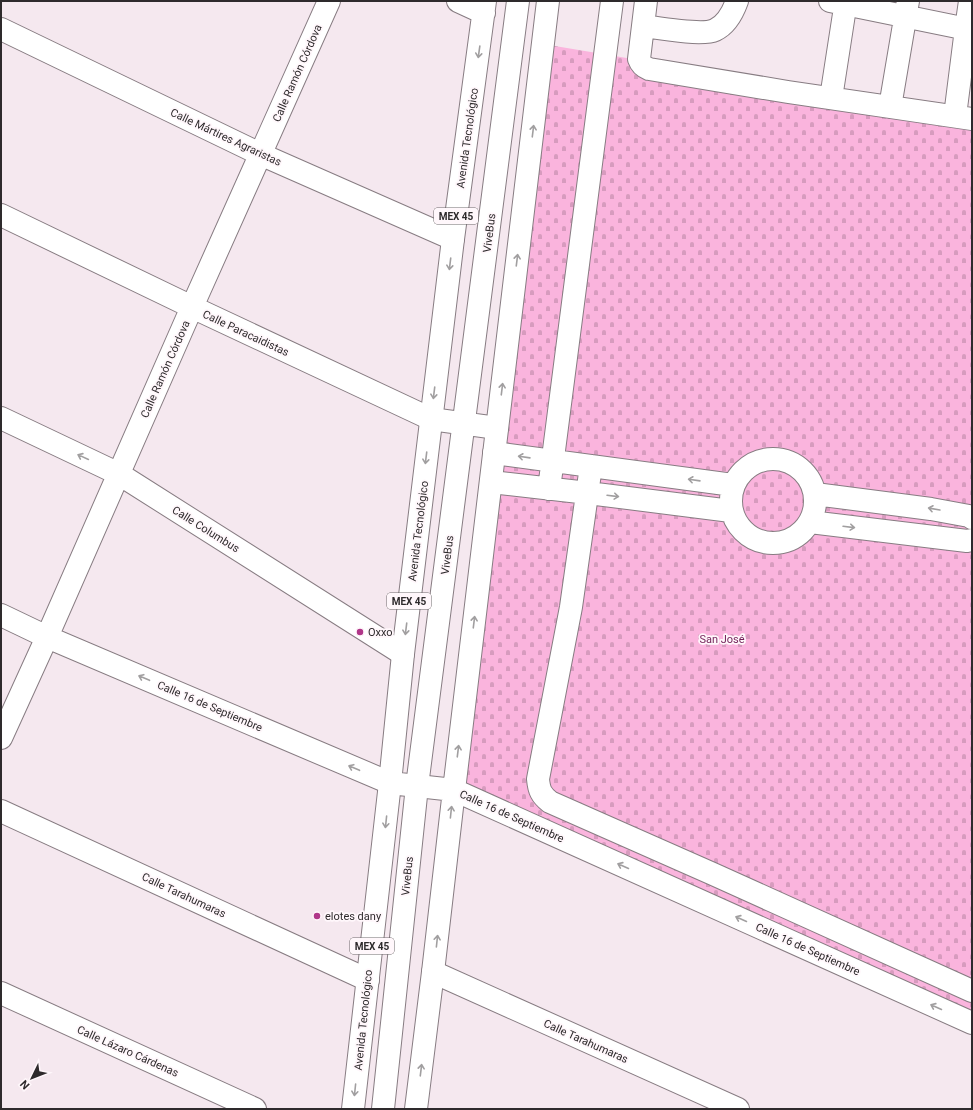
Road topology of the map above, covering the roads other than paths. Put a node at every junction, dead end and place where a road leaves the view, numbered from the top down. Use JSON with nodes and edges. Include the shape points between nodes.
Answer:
{"nodes":[{"id":1,"x":329,"y":1,"type":"edge"},
{"id":2,"x":458,"y":1,"type":"edge"},
{"id":3,"x":518,"y":1,"type":"edge"},
{"id":4,"x":548,"y":1,"type":"edge"},
{"id":5,"x":612,"y":1,"type":"edge"},
{"id":6,"x":646,"y":1,"type":"edge"},
{"id":7,"x":737,"y":1,"type":"edge"},
{"id":8,"x":970,"y":1,"type":"edge"},
{"id":9,"x":841,"y":2,"type":"edge"},
{"id":10,"x":485,"y":7,"type":"edge"},
{"id":11,"x":907,"y":9,"type":"edge"},
{"id":12,"x":643,"y":26,"type":"junction"},
{"id":13,"x":1,"y":29,"type":"edge"},
{"id":14,"x":969,"y":30,"type":"edge"},
{"id":15,"x":831,"y":98,"type":"junction"},
{"id":16,"x":890,"y":107,"type":"junction"},
{"id":17,"x":964,"y":118,"type":"edge"},
{"id":18,"x":260,"y":154,"type":"junction"},
{"id":19,"x":1,"y":215,"type":"edge"},
{"id":20,"x":453,"y":239,"type":"junction"},
{"id":21,"x":192,"y":307,"type":"junction"},
{"id":22,"x":1,"y":418,"type":"edge"},
{"id":23,"x":431,"y":419,"type":"junction"},
{"id":24,"x":464,"y":423,"type":"junction"},
{"id":25,"x":497,"y":428,"type":"junction"},
{"id":26,"x":494,"y":453,"type":"junction"},
{"id":27,"x":553,"y":461,"type":"junction"},
{"id":28,"x":591,"y":466,"type":"junction"},
{"id":29,"x":118,"y":474,"type":"junction"},
{"id":30,"x":491,"y":482,"type":"junction"},
{"id":31,"x":733,"y":485,"type":"junction"},
{"id":32,"x":549,"y":489,"type":"junction"},
{"id":33,"x":588,"y":493,"type":"junction"},
{"id":34,"x":815,"y":494,"type":"junction"},
{"id":35,"x":731,"y":511,"type":"junction"},
{"id":36,"x":972,"y":518,"type":"edge"},
{"id":37,"x":810,"y":522,"type":"junction"},
{"id":38,"x":972,"y":540,"type":"edge"},
{"id":39,"x":1,"y":615,"type":"edge"},
{"id":40,"x":47,"y":637,"type":"junction"},
{"id":41,"x":403,"y":654,"type":"junction"},
{"id":42,"x":1,"y":738,"type":"edge"},
{"id":43,"x":390,"y":783,"type":"junction"},
{"id":44,"x":417,"y":786,"type":"junction"},
{"id":45,"x":454,"y":790,"type":"junction"},
{"id":46,"x":1,"y":811,"type":"edge"},
{"id":47,"x":433,"y":972,"type":"junction"},
{"id":48,"x":368,"y":980,"type":"junction"},
{"id":49,"x":972,"y":991,"type":"edge"},
{"id":50,"x":1,"y":993,"type":"edge"},
{"id":51,"x":972,"y":1023,"type":"edge"},
{"id":52,"x":255,"y":1109,"type":"edge"},
{"id":53,"x":353,"y":1109,"type":"edge"},
{"id":54,"x":383,"y":1109,"type":"edge"},
{"id":55,"x":416,"y":1109,"type":"edge"},
{"id":56,"x":738,"y":1109,"type":"edge"}],
"edges":[{"from":1,"to":18,"type":"street","name":"Calle Ramón Córdova"},
{"from":2,"to":10,"type":"street"},
{"from":3,"to":24,"type":"street","name":"ViveBus"},
{"from":25,"to":4,"type":"street","one_way":true},
{"from":5,"to":27,"type":"street"},
{"from":6,"to":12,"type":"street"},
{"from":7,"to":12,"type":"street","via":[[731,14],[720,27],[709,32]]},
{"from":8,"to":14,"type":"street"},
{"from":9,"to":11,"type":"street"},
{"from":9,"to":15,"type":"street"},
{"from":10,"to":20,"type":"street","name":"Avenida Tecnológico","number":"MEX 45","one_way":true},
{"from":11,"to":14,"type":"street"},
{"from":11,"to":16,"type":"street"},
{"from":12,"to":15,"type":"street","via":[[639,59],[644,67]]},
{"from":13,"to":18,"type":"street","name":"Calle Mártires Agraristas"},
{"from":14,"to":17,"type":"street"},
{"from":15,"to":16,"type":"street"},
{"from":16,"to":17,"type":"street"},
{"from":18,"to":20,"type":"street","name":"Calle Mártires Agraristas"},
{"from":18,"to":21,"type":"street","name":"Calle Ramón Córdova"},
{"from":19,"to":21,"type":"street","name":"Calle Paracaidistas"},
{"from":20,"to":23,"type":"street","name":"Avenida Tecnológico","number":"MEX 45","one_way":true},
{"from":21,"to":23,"type":"street","name":"Calle Paracaidistas"},
{"from":21,"to":29,"type":"street","name":"Calle Ramón Córdova"},
{"from":29,"to":22,"type":"street","name":"Calle Columbus","one_way":true},
{"from":23,"to":24,"type":"street","name":"Calle Paracaidistas"},
{"from":23,"to":41,"type":"street","name":"Avenida Tecnológico","number":"MEX 45","one_way":true},
{"from":24,"to":25,"type":"street","name":"Calle Paracaidistas"},
{"from":24,"to":44,"type":"street","name":"ViveBus"},
{"from":25,"to":26,"type":"street"},
{"from":27,"to":26,"type":"street","one_way":true},
{"from":26,"to":30,"type":"street"},
{"from":27,"to":28,"type":"street"},
{"from":27,"to":32,"type":"street"},
{"from":31,"to":28,"type":"street","one_way":true},
{"from":28,"to":33,"type":"street"},
{"from":29,"to":40,"type":"street","name":"Calle Ramón Córdova"},
{"from":29,"to":41,"type":"street","name":"Calle Columbus"},
{"from":30,"to":32,"type":"street"},
{"from":45,"to":30,"type":"street","one_way":true},
{"from":31,"to":34,"type":"street","via":[[743,469],[759,460],[777,458],[795,464],[808,477]]},
{"from":31,"to":35,"type":"street"},
{"from":32,"to":33,"type":"street"},
{"from":33,"to":35,"type":"street","one_way":true},
{"from":33,"to":49,"type":"street","via":[[571,607],[538,779],[542,795],[550,802]]},
{"from":36,"to":34,"type":"street","one_way":true,"via":[[931,509]]},
{"from":34,"to":37,"type":"street"},
{"from":35,"to":37,"type":"street","via":[[738,526],[751,538],[767,543],[784,542],[799,534]]},
{"from":37,"to":38,"type":"street","one_way":true},
{"from":39,"to":40,"type":"street","name":"Calle 16 de Septiembre"},
{"from":40,"to":42,"type":"street","name":"Calle Ramón Córdova"},
{"from":43,"to":40,"type":"street","name":"Calle 16 de Septiembre","one_way":true},
{"from":41,"to":43,"type":"street","name":"Avenida Tecnológico","number":"MEX 45"},
{"from":43,"to":44,"type":"street","name":"Calle 16 de Septiembre"},
{"from":43,"to":48,"type":"street","name":"Avenida Tecnológico","number":"MEX 45","one_way":true},
{"from":44,"to":45,"type":"street","name":"Calle 16 de Septiembre"},
{"from":44,"to":54,"type":"street","name":"ViveBus"},
{"from":47,"to":45,"type":"street","one_way":true},
{"from":51,"to":45,"type":"street","name":"Calle 16 de Septiembre","one_way":true},
{"from":46,"to":48,"type":"street","name":"Calle Tarahumaras"},
{"from":55,"to":47,"type":"street","one_way":true},
{"from":47,"to":56,"type":"street","name":"Calle Tarahumaras"},
{"from":48,"to":53,"type":"street","name":"Avenida Tecnológico","number":"MEX 45","one_way":true},
{"from":50,"to":52,"type":"street","name":"Calle Lázaro Cárdenas"}]}
